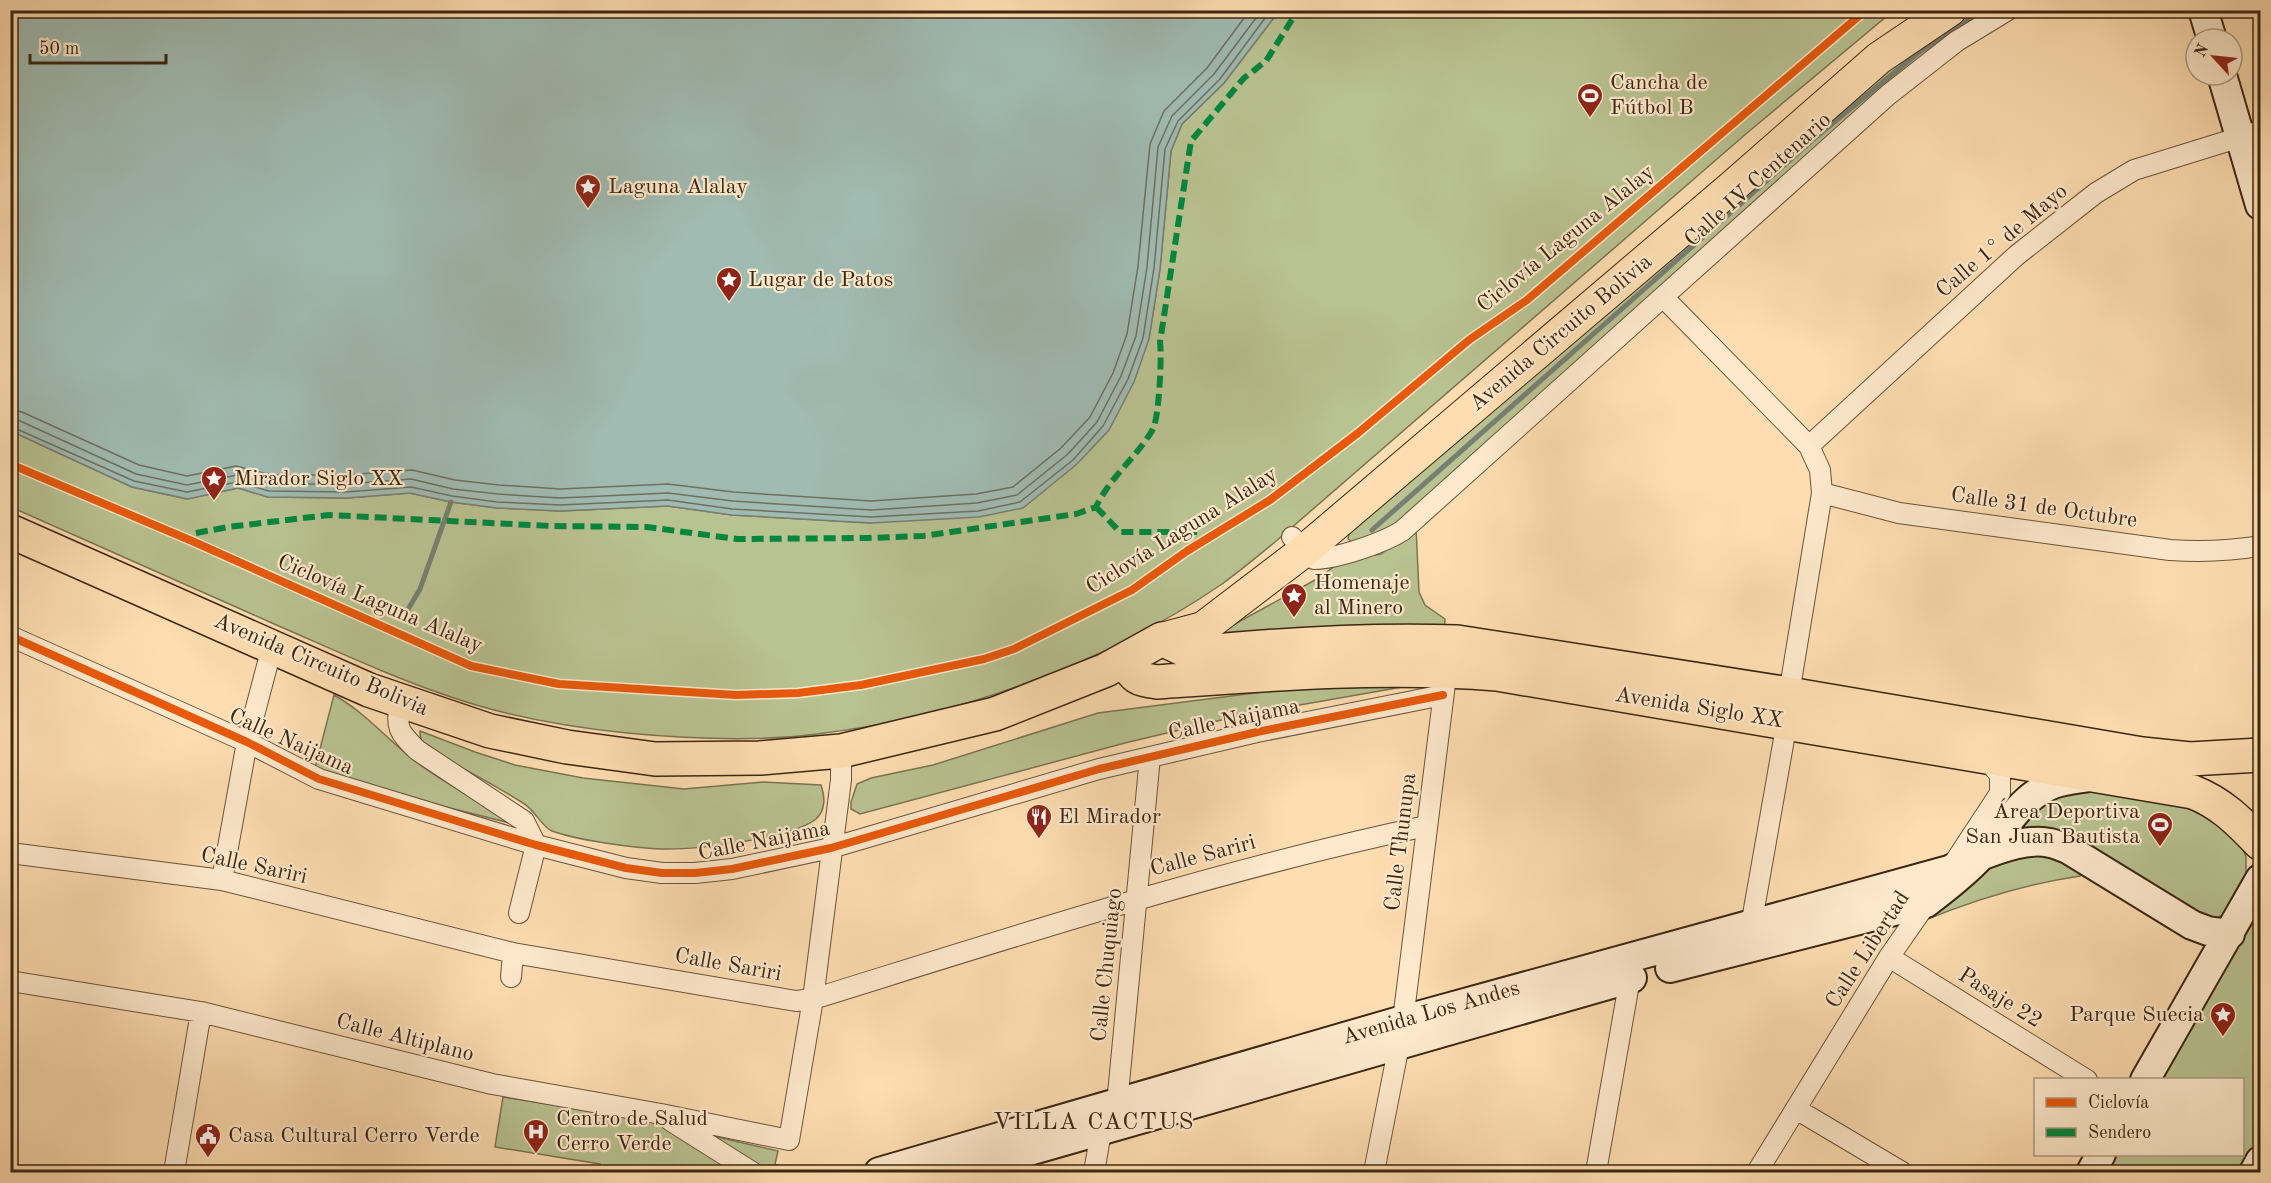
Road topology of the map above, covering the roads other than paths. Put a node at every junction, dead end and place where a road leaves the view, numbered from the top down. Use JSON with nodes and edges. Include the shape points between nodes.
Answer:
{"nodes":[{"id":1,"x":1917,"y":10,"type":"edge"},
{"id":2,"x":1950,"y":10,"type":"edge"},
{"id":3,"x":2008,"y":10,"type":"edge"},
{"id":4,"x":2203,"y":10,"type":"edge"},
{"id":5,"x":2208,"y":27,"type":"edge"},
{"id":6,"x":2228,"y":87,"type":"edge"},
{"id":7,"x":2250,"y":134,"type":"edge"},
{"id":8,"x":2260,"y":205,"type":"edge"},
{"id":9,"x":1663,"y":297,"type":"junction"},
{"id":10,"x":1809,"y":446,"type":"junction"},
{"id":11,"x":1822,"y":493,"type":"junction"},
{"id":12,"x":10,"y":531,"type":"edge"},
{"id":13,"x":1298,"y":544,"type":"junction"},
{"id":14,"x":2260,"y":546,"type":"edge"},
{"id":15,"x":10,"y":636,"type":"edge"},
{"id":16,"x":1162,"y":639,"type":"junction"},
{"id":17,"x":272,"y":646,"type":"junction"},
{"id":18,"x":1125,"y":660,"type":"junction"},
{"id":19,"x":1445,"y":682,"type":"junction"},
{"id":20,"x":400,"y":702,"type":"junction"},
{"id":21,"x":1788,"y":708,"type":"junction"},
{"id":22,"x":247,"y":742,"type":"junction"},
{"id":23,"x":841,"y":751,"type":"junction"},
{"id":24,"x":2260,"y":755,"type":"edge"},
{"id":25,"x":1150,"y":756,"type":"junction"},
{"id":26,"x":1984,"y":756,"type":"junction"},
{"id":27,"x":2102,"y":775,"type":"junction"},
{"id":28,"x":1426,"y":826,"type":"junction"},
{"id":29,"x":2260,"y":843,"type":"edge"},
{"id":30,"x":536,"y":845,"type":"junction"},
{"id":31,"x":831,"y":848,"type":"junction"},
{"id":32,"x":10,"y":853,"type":"edge"},
{"id":33,"x":1982,"y":854,"type":"junction"},
{"id":34,"x":1949,"y":870,"type":"junction"},
{"id":35,"x":2260,"y":879,"type":"edge"},
{"id":36,"x":222,"y":880,"type":"junction"},
{"id":37,"x":1138,"y":898,"type":"junction"},
{"id":38,"x":1926,"y":903,"type":"junction"},
{"id":39,"x":519,"y":913,"type":"dead end"},
{"id":40,"x":1751,"y":926,"type":"junction"},
{"id":41,"x":2230,"y":934,"type":"junction"},
{"id":42,"x":513,"y":953,"type":"junction"},
{"id":43,"x":1888,"y":957,"type":"junction"},
{"id":44,"x":511,"y":977,"type":"dead end"},
{"id":45,"x":1630,"y":978,"type":"junction"},
{"id":46,"x":10,"y":981,"type":"edge"},
{"id":47,"x":813,"y":999,"type":"junction"},
{"id":48,"x":201,"y":1012,"type":"junction"},
{"id":49,"x":1401,"y":1032,"type":"junction"},
{"id":50,"x":2084,"y":1078,"type":"edge"},
{"id":51,"x":2146,"y":1078,"type":"edge"},
{"id":52,"x":1117,"y":1104,"type":"junction"},
{"id":53,"x":1796,"y":1109,"type":"junction"},
{"id":54,"x":661,"y":1114,"type":"junction"},
{"id":55,"x":1101,"y":1132,"type":"junction"},
{"id":56,"x":2100,"y":1156,"type":"edge"},
{"id":57,"x":2260,"y":1161,"type":"edge"},
{"id":58,"x":174,"y":1173,"type":"edge"},
{"id":59,"x":752,"y":1173,"type":"edge"},
{"id":60,"x":879,"y":1173,"type":"edge"},
{"id":61,"x":956,"y":1173,"type":"edge"},
{"id":62,"x":1094,"y":1173,"type":"edge"},
{"id":63,"x":1374,"y":1173,"type":"edge"},
{"id":64,"x":1596,"y":1173,"type":"edge"},
{"id":65,"x":1757,"y":1173,"type":"edge"},
{"id":66,"x":1902,"y":1173,"type":"edge"},
{"id":67,"x":2091,"y":1173,"type":"edge"},
{"id":68,"x":2254,"y":1173,"type":"edge"}],
"edges":[{"from":1,"to":13,"type":"main road","name":"Avenida Circuito Bolivia","via":[[1856,55]]},
{"from":2,"to":13,"type":"main road","name":"Avenida Circuito Bolivia","via":[[1880,58],[1732,187]]},
{"from":3,"to":9,"type":"street","name":"Calle IV Centenario","via":[[1958,41],[1888,95]]},
{"from":4,"to":5,"type":"street"},
{"from":6,"to":7,"type":"street"},
{"from":7,"to":8,"type":"street"},
{"from":7,"to":10,"type":"street","name":"Calle 1° de Mayo","via":[[2134,170],[2096,193],[2017,255]]},
{"from":9,"to":10,"type":"street"},
{"from":9,"to":13,"type":"street","name":"Calle IV Centenario","via":[[1402,531],[1387,541],[1327,559],[1314,559]]},
{"from":10,"to":11,"type":"street","via":[[1820,470]]},
{"from":11,"to":14,"type":"street","name":"Calle 31 de Octubre","via":[[1899,513],[2170,550],[2230,551]]},
{"from":11,"to":21,"type":"street"},
{"from":12,"to":17,"type":"highway","name":"Avenida Circuito Bolivia"},
{"from":13,"to":16,"type":"main road","name":"Avenida Circuito Bolivia","via":[[1246,597],[1203,628]]},
{"from":15,"to":22,"type":"street","name":"Calle Naijama"},
{"from":16,"to":18,"type":"highway","name":"Avenida Circuito Bolivia"},
{"from":16,"to":21,"type":"highway","name":"Avenida Siglo XX","via":[[1187,651],[1308,643],[1457,642]]},
{"from":17,"to":20,"type":"highway","name":"Avenida Circuito Bolivia"},
{"from":17,"to":22,"type":"street"},
{"from":18,"to":19,"type":"highway","name":"Avenida Siglo XX","via":[[1132,674],[1157,682],[1249,676]]},
{"from":18,"to":23,"type":"highway","name":"Avenida Circuito Bolivia","via":[[995,714]]},
{"from":19,"to":21,"type":"highway","name":"Avenida Siglo XX","via":[[1497,674]]},
{"from":19,"to":25,"type":"street","name":"Calle Naijama"},
{"from":19,"to":28,"type":"street","name":"Calle Thunupa"},
{"from":20,"to":23,"type":"highway","name":"Avenida Circuito Bolivia","via":[[490,731],[655,759],[760,758]]},
{"from":20,"to":30,"type":"street","via":[[396,724],[405,738],[428,758],[524,821]]},
{"from":21,"to":24,"type":"highway","name":"Avenida Siglo XX","via":[[2190,759]]},
{"from":21,"to":26,"type":"highway","name":"Avenida Siglo XX"},
{"from":21,"to":40,"type":"street"},
{"from":22,"to":30,"type":"street","name":"Calle Naijama","via":[[319,779]]},
{"from":22,"to":36,"type":"street"},
{"from":23,"to":31,"type":"street"},
{"from":25,"to":31,"type":"street","name":"Calle Naijama"},
{"from":25,"to":37,"type":"street","name":"Calle Chuquiago"},
{"from":26,"to":27,"type":"highway","name":"Avenida Siglo XX"},
{"from":26,"to":34,"type":"street","name":"Calle Libertad","via":[[2000,775],[2000,793]]},
{"from":27,"to":29,"type":"highway","name":"Avenida Siglo XX","via":[[2211,799]]},
{"from":27,"to":33,"type":"street","name":"Avenida Los Andes","via":[[2054,784],[2035,794],[2021,805]]},
{"from":28,"to":37,"type":"street","name":"Calle Sariri"},
{"from":28,"to":49,"type":"street","name":"Calle Thunupa"},
{"from":30,"to":31,"type":"street","name":"Calle Naijama","via":[[626,868],[673,873],[732,869]]},
{"from":30,"to":39,"type":"street"},
{"from":31,"to":47,"type":"street"},
{"from":32,"to":36,"type":"street","name":"Calle Sariri"},
{"from":33,"to":34,"type":"street","name":"Avenida Los Andes"},
{"from":33,"to":38,"type":"street","name":"Avenida Los Andes"},
{"from":33,"to":41,"type":"street","name":"Avenida Los Andes","via":[[2049,842],[2068,849],[2192,926]]},
{"from":34,"to":38,"type":"street","name":"Calle Libertad"},
{"from":34,"to":40,"type":"street","name":"Avenida Los Andes"},
{"from":35,"to":41,"type":"street"},
{"from":36,"to":42,"type":"street","name":"Calle Sariri"},
{"from":37,"to":47,"type":"street","name":"Calle Sariri"},
{"from":37,"to":52,"type":"street","name":"Calle Chuquiago"},
{"from":38,"to":43,"type":"street","name":"Calle Libertad"},
{"from":38,"to":45,"type":"street","name":"Avenida Los Andes"},
{"from":40,"to":49,"type":"street","name":"Avenida Los Andes"},
{"from":41,"to":51,"type":"street"},
{"from":42,"to":44,"type":"street"},
{"from":42,"to":47,"type":"street","name":"Calle Sariri","via":[[796,1000]]},
{"from":43,"to":50,"type":"street","name":"Pasaje 22"},
{"from":43,"to":53,"type":"street","name":"Calle Libertad"},
{"from":45,"to":49,"type":"street","name":"Avenida Los Andes"},
{"from":45,"to":64,"type":"street"},
{"from":46,"to":48,"type":"street","name":"Calle Altiplano"},
{"from":47,"to":54,"type":"street","name":"Calle Altiplano","via":[[789,1140]]},
{"from":48,"to":54,"type":"street","name":"Calle Altiplano","via":[[492,1084]]},
{"from":48,"to":58,"type":"street"},
{"from":49,"to":52,"type":"street","name":"Avenida Los Andes"},
{"from":49,"to":55,"type":"street","name":"Avenida Los Andes"},
{"from":49,"to":63,"type":"street","name":"Calle Thunupa"},
{"from":52,"to":55,"type":"street","name":"Calle Chuquiago"},
{"from":52,"to":60,"type":"street","name":"Avenida Los Andes"},
{"from":53,"to":65,"type":"street","name":"Calle Libertad"},
{"from":53,"to":66,"type":"street"},
{"from":54,"to":59,"type":"street"},
{"from":55,"to":61,"type":"street","name":"Avenida Los Andes"},
{"from":55,"to":62,"type":"street","name":"Calle Chuquiago"},
{"from":56,"to":67,"type":"street"},
{"from":57,"to":68,"type":"street"}]}
